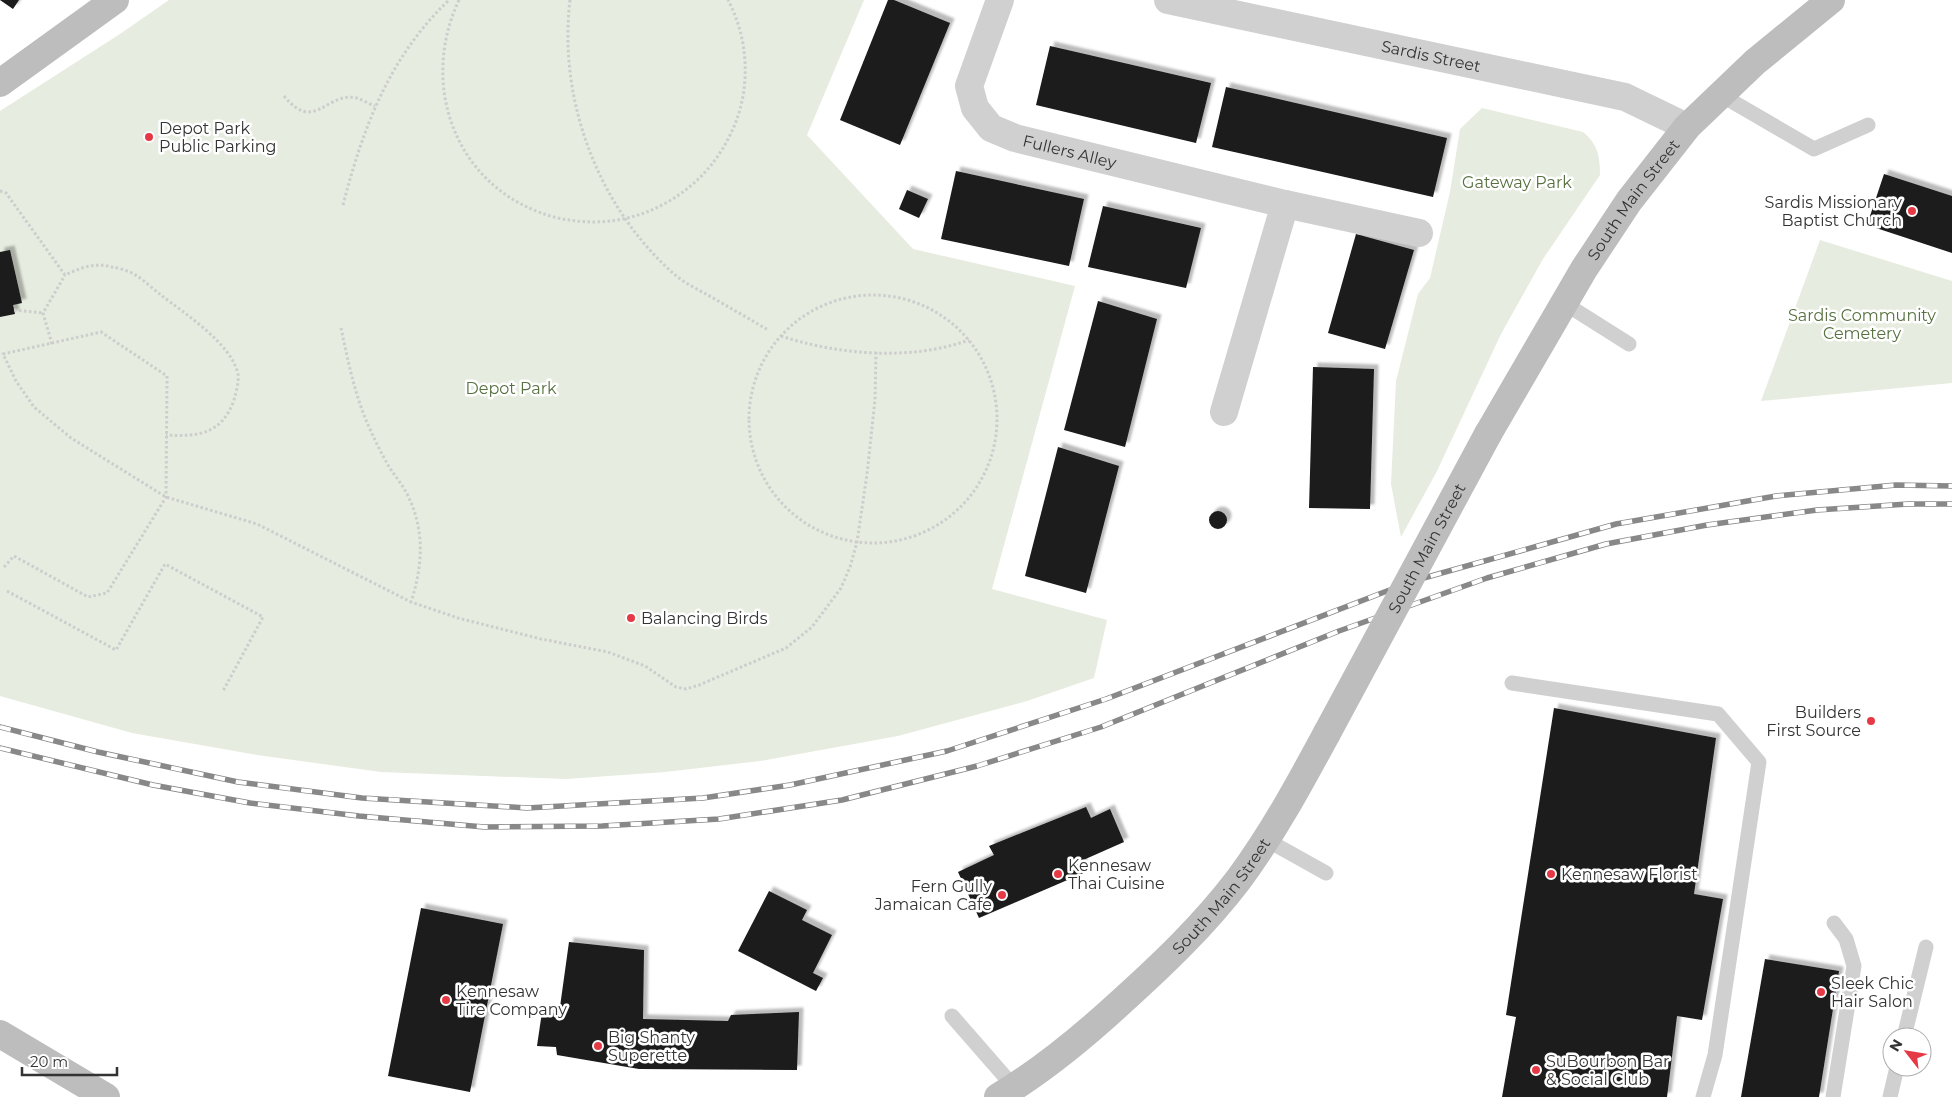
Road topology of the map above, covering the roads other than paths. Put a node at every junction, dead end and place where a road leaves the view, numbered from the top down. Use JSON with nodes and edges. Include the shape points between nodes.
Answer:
{"nodes":[{"id":1,"x":115,"y":0,"type":"edge"},
{"id":2,"x":1000,"y":0,"type":"edge"},
{"id":3,"x":1168,"y":0,"type":"edge"},
{"id":4,"x":1831,"y":0,"type":"edge"},
{"id":5,"x":1231,"y":7,"type":"edge"},
{"id":6,"x":0,"y":83,"type":"edge"},
{"id":7,"x":1720,"y":95,"type":"junction"},
{"id":8,"x":1868,"y":125,"type":"dead end"},
{"id":9,"x":1687,"y":127,"type":"junction"},
{"id":10,"x":1285,"y":204,"type":"junction"},
{"id":11,"x":1419,"y":233,"type":"dead end"},
{"id":12,"x":1564,"y":303,"type":"junction"},
{"id":13,"x":1629,"y":344,"type":"dead end"},
{"id":14,"x":1224,"y":412,"type":"dead end"},
{"id":15,"x":1512,"y":683,"type":"dead end"},
{"id":16,"x":1265,"y":839,"type":"junction"},
{"id":17,"x":1326,"y":873,"type":"dead end"},
{"id":18,"x":1834,"y":924,"type":"dead end"},
{"id":19,"x":1926,"y":946,"type":"dead end"},
{"id":20,"x":952,"y":1016,"type":"dead end"},
{"id":21,"x":1906,"y":1027,"type":"edge"},
{"id":22,"x":0,"y":1034,"type":"edge"},
{"id":23,"x":1895,"y":1077,"type":"edge"},
{"id":24,"x":1011,"y":1094,"type":"edge"},
{"id":25,"x":106,"y":1097,"type":"edge"},
{"id":26,"x":1703,"y":1097,"type":"edge"},
{"id":27,"x":1833,"y":1097,"type":"edge"},
{"id":28,"x":1890,"y":1097,"type":"edge"}],
"edges":[{"from":1,"to":6,"type":"main road"},
{"from":2,"to":10,"type":"street","name":"Fullers Alley","via":[[969,86],[975,108],[991,128],[1016,138]]},
{"from":3,"to":5,"type":"street","name":"Sardis Street"},
{"from":4,"to":7,"type":"main road","name":"South Main Street"},
{"from":5,"to":9,"type":"street","name":"Sardis Street","via":[[1626,97]]},
{"from":7,"to":8,"type":"lane","via":[[1814,149]]},
{"from":7,"to":9,"type":"main road","name":"South Main Street"},
{"from":9,"to":12,"type":"main road","name":"South Main Street","via":[[1629,201]]},
{"from":10,"to":11,"type":"street","name":"Fullers Alley"},
{"from":10,"to":14,"type":"street"},
{"from":12,"to":13,"type":"lane"},
{"from":12,"to":16,"type":"main road","name":"South Main Street","bridge":true,"via":[[1488,434],[1284,812]]},
{"from":15,"to":26,"type":"lane","via":[[1718,714],[1759,762],[1715,1055]]},
{"from":16,"to":17,"type":"lane"},
{"from":16,"to":24,"type":"main road","name":"South Main Street","via":[[1204,921],[1153,974],[1086,1034]]},
{"from":18,"to":27,"type":"lane","via":[[1846,939],[1854,966]]},
{"from":19,"to":21,"type":"lane"},
{"from":20,"to":24,"type":"lane"},
{"from":22,"to":25,"type":"main road"},
{"from":23,"to":28,"type":"lane"}]}
